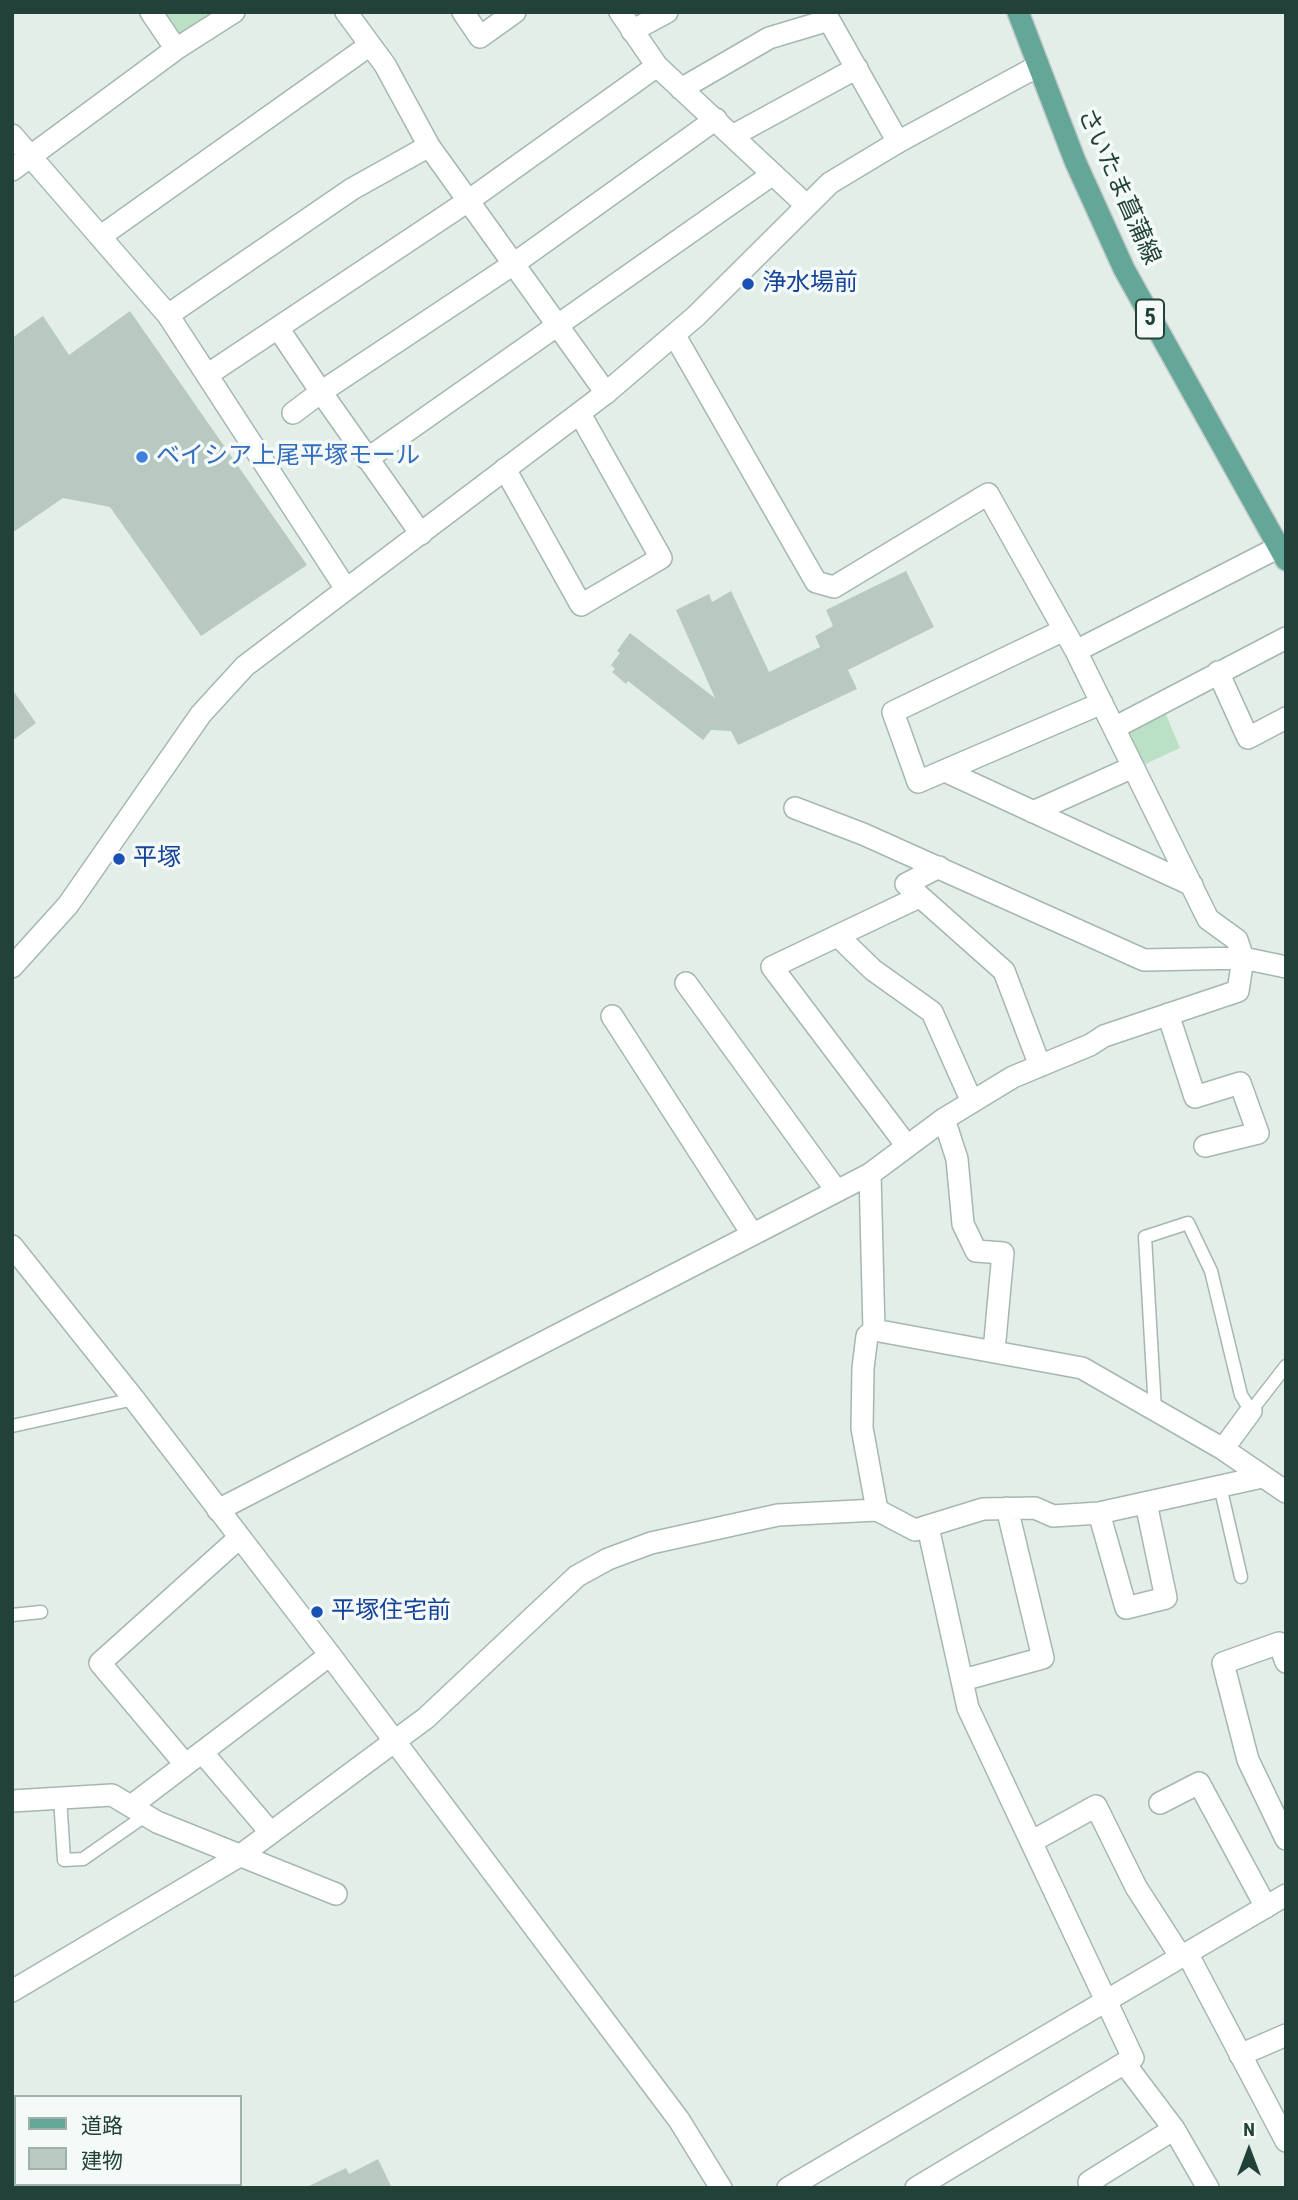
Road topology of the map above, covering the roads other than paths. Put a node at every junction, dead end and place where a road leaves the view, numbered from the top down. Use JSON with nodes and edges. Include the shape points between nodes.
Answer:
{"nodes":[{"id":1,"x":151,"y":12,"type":"edge"},
{"id":2,"x":234,"y":12,"type":"edge"},
{"id":3,"x":346,"y":12,"type":"edge"},
{"id":4,"x":463,"y":12,"type":"edge"},
{"id":5,"x":515,"y":12,"type":"edge"},
{"id":6,"x":620,"y":12,"type":"edge"},
{"id":7,"x":667,"y":12,"type":"edge"},
{"id":8,"x":1018,"y":12,"type":"edge"},
{"id":9,"x":632,"y":31,"type":"junction"},
{"id":10,"x":370,"y":45,"type":"junction"},
{"id":11,"x":176,"y":49,"type":"junction"},
{"id":12,"x":657,"y":66,"type":"junction"},
{"id":13,"x":1038,"y":66,"type":"junction"},
{"id":14,"x":857,"y":68,"type":"junction"},
{"id":15,"x":681,"y":89,"type":"junction"},
{"id":16,"x":716,"y":119,"type":"junction"},
{"id":17,"x":12,"y":135,"type":"edge"},
{"id":18,"x":734,"y":135,"type":"junction"},
{"id":19,"x":898,"y":142,"type":"junction"},
{"id":20,"x":429,"y":146,"type":"junction"},
{"id":21,"x":32,"y":157,"type":"junction"},
{"id":22,"x":12,"y":170,"type":"edge"},
{"id":23,"x":773,"y":174,"type":"junction"},
{"id":24,"x":468,"y":201,"type":"junction"},
{"id":25,"x":806,"y":205,"type":"junction"},
{"id":26,"x":101,"y":236,"type":"junction"},
{"id":27,"x":516,"y":263,"type":"junction"},
{"id":28,"x":168,"y":315,"type":"junction"},
{"id":29,"x":557,"y":324,"type":"junction"},
{"id":30,"x":278,"y":328,"type":"junction"},
{"id":31,"x":675,"y":335,"type":"junction"},
{"id":32,"x":207,"y":375,"type":"junction"},
{"id":33,"x":321,"y":392,"type":"junction"},
{"id":34,"x":606,"y":393,"type":"junction"},
{"id":35,"x":293,"y":413,"type":"dead end"},
{"id":36,"x":580,"y":414,"type":"junction"},
{"id":37,"x":367,"y":458,"type":"junction"},
{"id":38,"x":505,"y":469,"type":"junction"},
{"id":39,"x":421,"y":534,"type":"junction"},
{"id":40,"x":1282,"y":553,"type":"edge"},
{"id":41,"x":346,"y":589,"type":"junction"},
{"id":42,"x":1064,"y":630,"type":"junction"},
{"id":43,"x":1286,"y":638,"type":"edge"},
{"id":44,"x":1076,"y":651,"type":"junction"},
{"id":45,"x":1218,"y":673,"type":"junction"},
{"id":46,"x":1102,"y":703,"type":"junction"},
{"id":47,"x":1286,"y":718,"type":"edge"},
{"id":48,"x":1114,"y":728,"type":"junction"},
{"id":49,"x":1133,"y":767,"type":"junction"},
{"id":50,"x":945,"y":771,"type":"junction"},
{"id":51,"x":795,"y":808,"type":"dead end"},
{"id":52,"x":1033,"y":812,"type":"junction"},
{"id":53,"x":939,"y":867,"type":"junction"},
{"id":54,"x":1192,"y":885,"type":"junction"},
{"id":55,"x":919,"y":897,"type":"junction"},
{"id":56,"x":838,"y":936,"type":"junction"},
{"id":57,"x":1243,"y":958,"type":"junction"},
{"id":58,"x":12,"y":967,"type":"edge"},
{"id":59,"x":1286,"y":967,"type":"edge"},
{"id":60,"x":685,"y":983,"type":"dead end"},
{"id":61,"x":1168,"y":1014,"type":"junction"},
{"id":62,"x":612,"y":1016,"type":"dead end"},
{"id":63,"x":1040,"y":1066,"type":"junction"},
{"id":64,"x":972,"y":1102,"type":"junction"},
{"id":65,"x":944,"y":1119,"type":"junction"},
{"id":66,"x":907,"y":1146,"type":"junction"},
{"id":67,"x":1205,"y":1146,"type":"dead end"},
{"id":68,"x":870,"y":1174,"type":"junction"},
{"id":69,"x":836,"y":1190,"type":"junction"},
{"id":70,"x":751,"y":1232,"type":"junction"},
{"id":71,"x":12,"y":1245,"type":"edge"},
{"id":72,"x":874,"y":1330,"type":"junction"},
{"id":73,"x":994,"y":1351,"type":"junction"},
{"id":74,"x":1286,"y":1366,"type":"edge"},
{"id":75,"x":134,"y":1399,"type":"junction"},
{"id":76,"x":1155,"y":1410,"type":"junction"},
{"id":77,"x":1251,"y":1411,"type":"junction"},
{"id":78,"x":12,"y":1426,"type":"edge"},
{"id":79,"x":1223,"y":1449,"type":"junction"},
{"id":80,"x":1262,"y":1477,"type":"junction"},
{"id":81,"x":1220,"y":1486,"type":"junction"},
{"id":82,"x":1286,"y":1492,"type":"edge"},
{"id":83,"x":1146,"y":1503,"type":"junction"},
{"id":84,"x":1007,"y":1508,"type":"junction"},
{"id":85,"x":218,"y":1510,"type":"junction"},
{"id":86,"x":877,"y":1510,"type":"junction"},
{"id":87,"x":1099,"y":1513,"type":"junction"},
{"id":88,"x":928,"y":1527,"type":"junction"},
{"id":89,"x":239,"y":1538,"type":"junction"},
{"id":90,"x":1241,"y":1577,"type":"dead end"},
{"id":91,"x":41,"y":1612,"type":"dead end"},
{"id":92,"x":12,"y":1615,"type":"edge"},
{"id":93,"x":330,"y":1655,"type":"junction"},
{"id":94,"x":1286,"y":1662,"type":"edge"},
{"id":95,"x":963,"y":1680,"type":"junction"},
{"id":96,"x":394,"y":1740,"type":"junction"},
{"id":97,"x":194,"y":1758,"type":"junction"},
{"id":98,"x":60,"y":1797,"type":"junction"},
{"id":99,"x":12,"y":1801,"type":"edge"},
{"id":100,"x":1160,"y":1803,"type":"dead end"},
{"id":101,"x":139,"y":1811,"type":"junction"},
{"id":102,"x":271,"y":1833,"type":"junction"},
{"id":103,"x":1286,"y":1839,"type":"edge"},
{"id":104,"x":1031,"y":1842,"type":"junction"},
{"id":105,"x":241,"y":1855,"type":"junction"},
{"id":106,"x":336,"y":1894,"type":"dead end"},
{"id":107,"x":1286,"y":1895,"type":"edge"},
{"id":108,"x":1266,"y":1907,"type":"junction"},
{"id":109,"x":1184,"y":1955,"type":"junction"},
{"id":110,"x":12,"y":1991,"type":"edge"},
{"id":111,"x":1107,"y":2001,"type":"junction"},
{"id":112,"x":1286,"y":2035,"type":"edge"},
{"id":113,"x":1240,"y":2055,"type":"junction"},
{"id":114,"x":1125,"y":2064,"type":"junction"},
{"id":115,"x":1174,"y":2129,"type":"junction"},
{"id":116,"x":1286,"y":2141,"type":"edge"},
{"id":117,"x":721,"y":2188,"type":"edge"},
{"id":118,"x":788,"y":2188,"type":"edge"},
{"id":119,"x":916,"y":2188,"type":"edge"},
{"id":120,"x":1093,"y":2188,"type":"edge"},
{"id":121,"x":1208,"y":2188,"type":"edge"}],
"edges":[{"from":1,"to":11,"type":"street"},
{"from":2,"to":11,"type":"street"},
{"from":3,"to":10,"type":"street"},
{"from":4,"to":5,"type":"street","via":[[480,37]]},
{"from":6,"to":9,"type":"street"},
{"from":7,"to":9,"type":"street"},
{"from":8,"to":13,"type":"main road","name":"さいたま菖蒲線","number":"5"},
{"from":9,"to":12,"type":"street"},
{"from":10,"to":20,"type":"street"},
{"from":10,"to":26,"type":"street"},
{"from":11,"to":21,"type":"street"},
{"from":12,"to":15,"type":"street"},
{"from":12,"to":24,"type":"street"},
{"from":13,"to":19,"type":"street"},
{"from":13,"to":40,"type":"main road","name":"さいたま菖蒲線","number":"5","via":[[1124,269]]},
{"from":14,"to":15,"type":"street","via":[[830,20],[769,38]]},
{"from":14,"to":18,"type":"street"},
{"from":14,"to":19,"type":"street"},
{"from":15,"to":16,"type":"street"},
{"from":16,"to":18,"type":"street"},
{"from":16,"to":27,"type":"street"},
{"from":17,"to":21,"type":"street"},
{"from":18,"to":23,"type":"street"},
{"from":19,"to":25,"type":"street","via":[[830,183]]},
{"from":20,"to":24,"type":"street"},
{"from":20,"to":28,"type":"street","via":[[352,189]]},
{"from":21,"to":22,"type":"street"},
{"from":21,"to":26,"type":"street"},
{"from":23,"to":25,"type":"street"},
{"from":23,"to":29,"type":"street"},
{"from":24,"to":27,"type":"street"},
{"from":24,"to":30,"type":"street"},
{"from":25,"to":31,"type":"street"},
{"from":26,"to":28,"type":"street"},
{"from":27,"to":29,"type":"street"},
{"from":27,"to":33,"type":"street"},
{"from":28,"to":32,"type":"street"},
{"from":29,"to":34,"type":"street"},
{"from":29,"to":37,"type":"street"},
{"from":30,"to":32,"type":"street"},
{"from":30,"to":33,"type":"street"},
{"from":31,"to":34,"type":"street"},
{"from":31,"to":42,"type":"street","via":[[816,582],[834,587],[988,494]]},
{"from":32,"to":41,"type":"street"},
{"from":33,"to":35,"type":"street"},
{"from":33,"to":37,"type":"street"},
{"from":34,"to":36,"type":"street"},
{"from":36,"to":38,"type":"street"},
{"from":36,"to":38,"type":"street","via":[[661,558],[582,605]]},
{"from":37,"to":39,"type":"street"},
{"from":38,"to":39,"type":"street"},
{"from":39,"to":41,"type":"street"},
{"from":40,"to":44,"type":"street"},
{"from":41,"to":58,"type":"street","via":[[222,688],[95,869],[41,939]]},
{"from":42,"to":44,"type":"street"},
{"from":42,"to":50,"type":"street","via":[[893,712],[918,782]]},
{"from":43,"to":45,"type":"street"},
{"from":44,"to":46,"type":"street"},
{"from":45,"to":47,"type":"street","via":[[1248,738]]},
{"from":45,"to":48,"type":"street"},
{"from":46,"to":48,"type":"street"},
{"from":46,"to":50,"type":"street"},
{"from":48,"to":49,"type":"street"},
{"from":49,"to":52,"type":"street"},
{"from":49,"to":54,"type":"street"},
{"from":50,"to":52,"type":"street"},
{"from":51,"to":53,"type":"street"},
{"from":52,"to":54,"type":"street"},
{"from":53,"to":55,"type":"street","via":[[906,884]]},
{"from":53,"to":57,"type":"street","via":[[1143,960]]},
{"from":54,"to":57,"type":"street","via":[[1208,919],[1237,940]]},
{"from":55,"to":56,"type":"street"},
{"from":55,"to":63,"type":"street","via":[[1004,971]]},
{"from":56,"to":64,"type":"street","via":[[873,970],[932,1012]]},
{"from":56,"to":66,"type":"street","via":[[772,967]]},
{"from":57,"to":59,"type":"street"},
{"from":57,"to":61,"type":"street","via":[[1238,991]]},
{"from":60,"to":69,"type":"street"},
{"from":61,"to":63,"type":"street","via":[[1104,1036]]},
{"from":61,"to":67,"type":"street","via":[[1195,1097],[1240,1083],[1258,1133]]},
{"from":62,"to":70,"type":"street"},
{"from":63,"to":64,"type":"street"},
{"from":64,"to":65,"type":"street"},
{"from":65,"to":66,"type":"street"},
{"from":65,"to":73,"type":"street","via":[[957,1159],[963,1224],[976,1251],[1003,1253]]},
{"from":66,"to":68,"type":"street"},
{"from":68,"to":69,"type":"street"},
{"from":68,"to":72,"type":"street"},
{"from":69,"to":70,"type":"street"},
{"from":70,"to":85,"type":"street"},
{"from":71,"to":75,"type":"street"},
{"from":72,"to":73,"type":"street"},
{"from":72,"to":86,"type":"street","via":[[867,1336],[863,1368],[862,1428]]},
{"from":73,"to":76,"type":"street","via":[[1082,1368]]},
{"from":74,"to":77,"type":"lane"},
{"from":75,"to":78,"type":"lane"},
{"from":75,"to":85,"type":"street"},
{"from":76,"to":77,"type":"lane","via":[[1145,1237],[1188,1223],[1211,1271],[1241,1395]]},
{"from":76,"to":79,"type":"street"},
{"from":77,"to":79,"type":"street"},
{"from":79,"to":80,"type":"street"},
{"from":80,"to":81,"type":"street"},
{"from":80,"to":82,"type":"street"},
{"from":81,"to":83,"type":"street"},
{"from":81,"to":90,"type":"lane"},
{"from":83,"to":87,"type":"street"},
{"from":83,"to":87,"type":"street","via":[[1166,1598],[1126,1608]]},
{"from":84,"to":87,"type":"street","via":[[1035,1508],[1053,1516]]},
{"from":84,"to":88,"type":"street","via":[[983,1509]]},
{"from":84,"to":95,"type":"street","via":[[1043,1658]]},
{"from":85,"to":89,"type":"street"},
{"from":86,"to":88,"type":"street","via":[[915,1531]]},
{"from":86,"to":96,"type":"street","via":[[778,1516],[651,1543],[608,1559],[577,1576],[426,1718]]},
{"from":88,"to":95,"type":"street"},
{"from":89,"to":93,"type":"street"},
{"from":89,"to":97,"type":"street","via":[[100,1663]]},
{"from":91,"to":92,"type":"lane"},
{"from":93,"to":96,"type":"street"},
{"from":93,"to":97,"type":"street"},
{"from":94,"to":103,"type":"street","via":[[1279,1643],[1223,1662],[1248,1760]]},
{"from":95,"to":104,"type":"street","via":[[968,1708]]},
{"from":96,"to":102,"type":"street"},
{"from":96,"to":117,"type":"street","via":[[679,2120]]},
{"from":97,"to":101,"type":"street"},
{"from":97,"to":102,"type":"street"},
{"from":98,"to":99,"type":"street"},
{"from":98,"to":101,"type":"street","via":[[112,1795]]},
{"from":98,"to":101,"type":"lane","via":[[64,1860],[83,1859]]},
{"from":100,"to":108,"type":"street","via":[[1199,1783]]},
{"from":101,"to":105,"type":"street"},
{"from":102,"to":105,"type":"street"},
{"from":104,"to":109,"type":"street","via":[[1096,1806],[1136,1888]]},
{"from":104,"to":111,"type":"street"},
{"from":105,"to":106,"type":"street"},
{"from":105,"to":110,"type":"street"},
{"from":107,"to":108,"type":"street"},
{"from":108,"to":109,"type":"street"},
{"from":109,"to":111,"type":"street"},
{"from":109,"to":113,"type":"street"},
{"from":111,"to":114,"type":"street","via":[[1133,2058]]},
{"from":111,"to":118,"type":"street"},
{"from":112,"to":113,"type":"street"},
{"from":113,"to":116,"type":"street"},
{"from":114,"to":115,"type":"street"},
{"from":114,"to":119,"type":"street"},
{"from":115,"to":120,"type":"street","via":[[1089,2182]]},
{"from":115,"to":121,"type":"street"}]}
